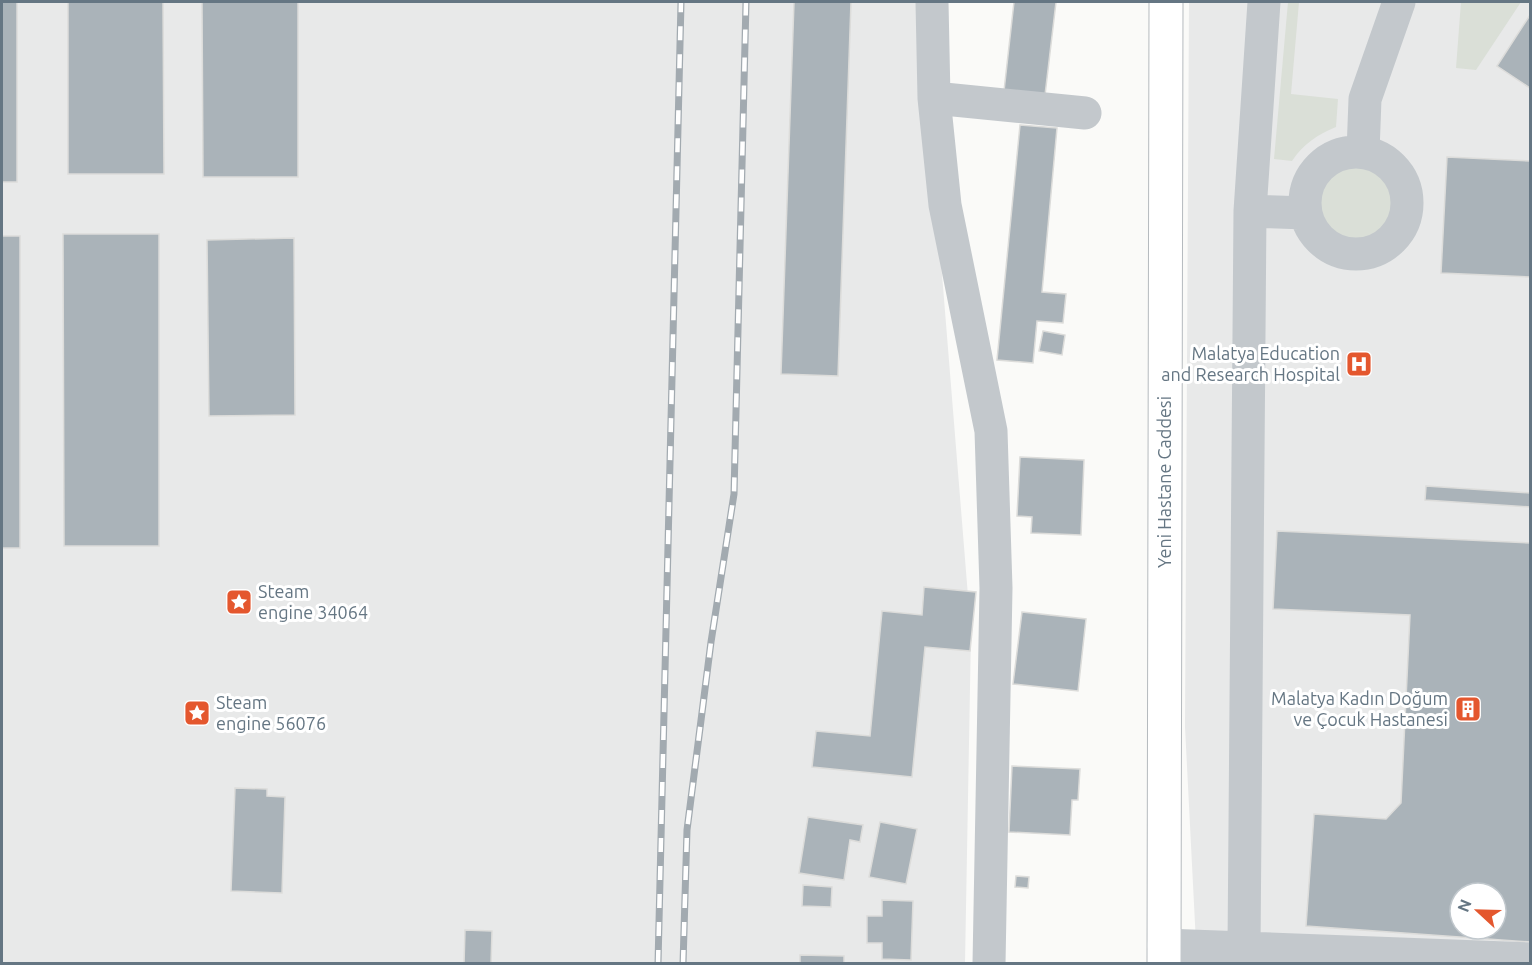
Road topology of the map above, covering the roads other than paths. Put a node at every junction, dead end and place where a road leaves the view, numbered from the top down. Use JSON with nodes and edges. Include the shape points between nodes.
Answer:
{"nodes":[{"id":1,"x":932,"y":2,"type":"edge"},
{"id":2,"x":1166,"y":2,"type":"edge"},
{"id":3,"x":1264,"y":2,"type":"edge"},
{"id":4,"x":1399,"y":2,"type":"edge"},
{"id":5,"x":934,"y":98,"type":"junction"},
{"id":6,"x":1085,"y":113,"type":"dead end"},
{"id":7,"x":1363,"y":152,"type":"junction"},
{"id":8,"x":1250,"y":211,"type":"junction"},
{"id":9,"x":1306,"y":213,"type":"junction"},
{"id":10,"x":1245,"y":948,"type":"junction"},
{"id":11,"x":1164,"y":954,"type":"edge"},
{"id":12,"x":1530,"y":959,"type":"edge"},
{"id":13,"x":989,"y":963,"type":"edge"}],
"edges":[{"from":1,"to":5,"type":"street"},
{"from":2,"to":11,"type":"main road","name":"Yeni Hastane Caddesi"},
{"from":3,"to":8,"type":"street"},
{"from":4,"to":7,"type":"street","via":[[1365,99]]},
{"from":5,"to":6,"type":"street"},
{"from":5,"to":13,"type":"street","via":[[945,205],[991,430],[996,588]]},
{"from":7,"to":9,"type":"street","via":[[1332,157],[1319,167],[1305,195]]},
{"from":7,"to":9,"type":"street","via":[[1393,167],[1408,198],[1406,215],[1388,244],[1372,252],[1338,251],[1312,229]]},
{"from":8,"to":9,"type":"street"},
{"from":8,"to":10,"type":"street"},
{"from":10,"to":11,"type":"street"},
{"from":10,"to":12,"type":"street"}]}
